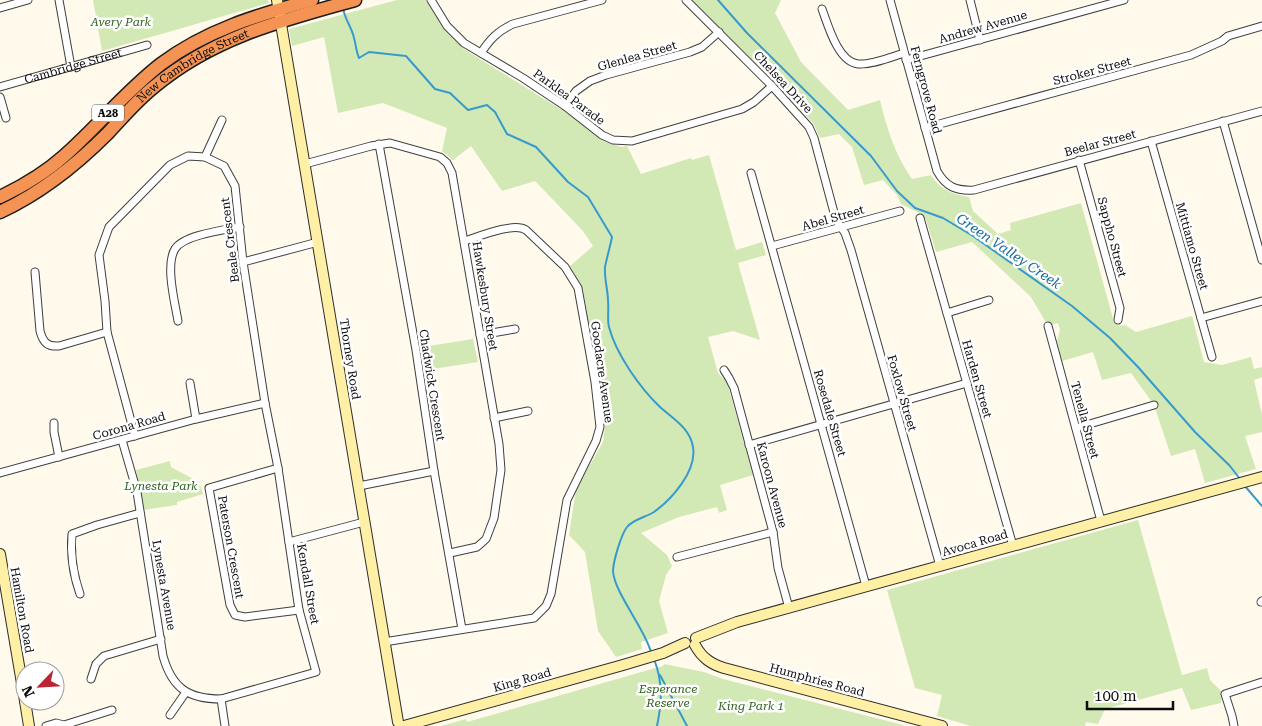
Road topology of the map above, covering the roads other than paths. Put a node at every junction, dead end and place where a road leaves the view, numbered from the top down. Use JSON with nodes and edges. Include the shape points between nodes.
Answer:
{"nodes":[{"id":1,"x":28,"y":0,"type":"edge"},
{"id":2,"x":59,"y":0,"type":"edge"},
{"id":3,"x":312,"y":0,"type":"edge"},
{"id":4,"x":354,"y":0,"type":"edge"},
{"id":5,"x":431,"y":0,"type":"edge"},
{"id":6,"x":602,"y":0,"type":"edge"},
{"id":7,"x":686,"y":0,"type":"edge"},
{"id":8,"x":890,"y":0,"type":"edge"},
{"id":9,"x":970,"y":0,"type":"edge"},
{"id":10,"x":1124,"y":0,"type":"edge"},
{"id":11,"x":0,"y":8,"type":"edge"},
{"id":12,"x":279,"y":10,"type":"edge"},
{"id":13,"x":822,"y":10,"type":"dead end"},
{"id":14,"x":1262,"y":26,"type":"edge"},
{"id":15,"x":719,"y":32,"type":"junction"},
{"id":16,"x":980,"y":40,"type":"junction"},
{"id":17,"x":147,"y":46,"type":"dead end"},
{"id":18,"x":481,"y":53,"type":"junction"},
{"id":19,"x":905,"y":57,"type":"junction"},
{"id":20,"x":71,"y":67,"type":"junction"},
{"id":21,"x":772,"y":86,"type":"junction"},
{"id":22,"x":0,"y":87,"type":"edge"},
{"id":23,"x":0,"y":97,"type":"edge"},
{"id":24,"x":565,"y":106,"type":"junction"},
{"id":25,"x":1262,"y":111,"type":"edge"},
{"id":26,"x":6,"y":118,"type":"dead end"},
{"id":27,"x":222,"y":120,"type":"dead end"},
{"id":28,"x":1223,"y":121,"type":"junction"},
{"id":29,"x":925,"y":128,"type":"junction"},
{"id":30,"x":1151,"y":141,"type":"junction"},
{"id":31,"x":379,"y":144,"type":"junction"},
{"id":32,"x":205,"y":157,"type":"junction"},
{"id":33,"x":1080,"y":160,"type":"junction"},
{"id":34,"x":305,"y":164,"type":"junction"},
{"id":35,"x":751,"y":173,"type":"dead end"},
{"id":36,"x":945,"y":184,"type":"joint"},
{"id":37,"x":0,"y":197,"type":"edge"},
{"id":38,"x":900,"y":211,"type":"dead end"},
{"id":39,"x":0,"y":212,"type":"edge"},
{"id":40,"x":920,"y":218,"type":"dead end"},
{"id":41,"x":240,"y":227,"type":"junction"},
{"id":42,"x":841,"y":227,"type":"junction"},
{"id":43,"x":465,"y":240,"type":"junction"},
{"id":44,"x":318,"y":242,"type":"junction"},
{"id":45,"x":772,"y":246,"type":"junction"},
{"id":46,"x":1262,"y":260,"type":"edge"},
{"id":47,"x":243,"y":262,"type":"junction"},
{"id":48,"x":35,"y":272,"type":"dead end"},
{"id":49,"x":989,"y":300,"type":"dead end"},
{"id":50,"x":1262,"y":301,"type":"edge"},
{"id":51,"x":947,"y":313,"type":"junction"},
{"id":52,"x":1201,"y":318,"type":"junction"},
{"id":53,"x":1118,"y":320,"type":"dead end"},
{"id":54,"x":178,"y":321,"type":"dead end"},
{"id":55,"x":1048,"y":326,"type":"dead end"},
{"id":56,"x":515,"y":329,"type":"dead end"},
{"id":57,"x":107,"y":332,"type":"junction"},
{"id":58,"x":480,"y":335,"type":"junction"},
{"id":59,"x":1212,"y":357,"type":"dead end"},
{"id":60,"x":724,"y":370,"type":"dead end"},
{"id":61,"x":190,"y":383,"type":"dead end"},
{"id":62,"x":967,"y":383,"type":"junction"},
{"id":63,"x":265,"y":403,"type":"junction"},
{"id":64,"x":894,"y":404,"type":"junction"},
{"id":65,"x":1154,"y":405,"type":"dead end"},
{"id":66,"x":528,"y":411,"type":"dead end"},
{"id":67,"x":196,"y":418,"type":"junction"},
{"id":68,"x":494,"y":418,"type":"junction"},
{"id":69,"x":54,"y":423,"type":"dead end"},
{"id":70,"x":822,"y":424,"type":"junction"},
{"id":71,"x":1076,"y":428,"type":"junction"},
{"id":72,"x":135,"y":436,"type":"junction"},
{"id":73,"x":122,"y":440,"type":"junction"},
{"id":74,"x":749,"y":444,"type":"junction"},
{"id":75,"x":59,"y":457,"type":"junction"},
{"id":76,"x":278,"y":468,"type":"junction"},
{"id":77,"x":434,"y":471,"type":"junction"},
{"id":78,"x":0,"y":473,"type":"edge"},
{"id":79,"x":1259,"y":477,"type":"edge"},
{"id":80,"x":359,"y":486,"type":"junction"},
{"id":81,"x":140,"y":513,"type":"junction"},
{"id":82,"x":1101,"y":521,"type":"junction"},
{"id":83,"x":364,"y":522,"type":"junction"},
{"id":84,"x":773,"y":532,"type":"junction"},
{"id":85,"x":290,"y":542,"type":"junction"},
{"id":86,"x":1013,"y":546,"type":"junction"},
{"id":87,"x":450,"y":553,"type":"junction"},
{"id":88,"x":0,"y":554,"type":"edge"},
{"id":89,"x":677,"y":557,"type":"dead end"},
{"id":90,"x":940,"y":566,"type":"junction"},
{"id":91,"x":866,"y":586,"type":"junction"},
{"id":92,"x":80,"y":594,"type":"dead end"},
{"id":93,"x":789,"y":608,"type":"junction"},
{"id":94,"x":299,"y":610,"type":"junction"},
{"id":95,"x":462,"y":628,"type":"junction"},
{"id":96,"x":161,"y":639,"type":"junction"},
{"id":97,"x":384,"y":642,"type":"junction"},
{"id":98,"x":692,"y":642,"type":"junction"},
{"id":99,"x":646,"y":658,"type":"joint"},
{"id":100,"x":18,"y":661,"type":"edge"},
{"id":101,"x":90,"y":679,"type":"dead end"},
{"id":102,"x":1262,"y":682,"type":"edge"},
{"id":103,"x":186,"y":692,"type":"junction"},
{"id":104,"x":221,"y":699,"type":"junction"},
{"id":105,"x":112,"y":710,"type":"dead end"},
{"id":106,"x":27,"y":711,"type":"edge"},
{"id":107,"x":170,"y":715,"type":"dead end"},
{"id":108,"x":400,"y":725,"type":"edge"},
{"id":109,"x":29,"y":726,"type":"edge"},
{"id":110,"x":46,"y":726,"type":"edge"},
{"id":111,"x":225,"y":726,"type":"edge"},
{"id":112,"x":942,"y":726,"type":"edge"},
{"id":113,"x":1234,"y":726,"type":"edge"}],
"edges":[{"from":1,"to":11,"type":"street"},
{"from":2,"to":20,"type":"street"},
{"from":3,"to":12,"type":"highway","name":"New Cambridge Street","number":"A28"},
{"from":4,"to":12,"type":"highway","name":"New Cambridge Street","number":"A28","via":[[332,6]]},
{"from":5,"to":18,"type":"street","name":"Parklea Parade","via":[[455,35]]},
{"from":6,"to":18,"type":"street","via":[[513,24],[490,39]]},
{"from":7,"to":15,"type":"street","name":"Chelsea Drive"},
{"from":8,"to":19,"type":"street","name":"Ferngrove Road"},
{"from":9,"to":16,"type":"street"},
{"from":10,"to":16,"type":"street","name":"Andrew Avenue"},
{"from":12,"to":34,"type":"main road","name":"Thorney Road"},
{"from":12,"to":37,"type":"highway","name":"New Cambridge Street","number":"A28","via":[[225,27],[172,56],[131,90],[64,156],[30,181]]},
{"from":12,"to":39,"type":"highway","name":"New Cambridge Street","number":"A28","via":[[175,70],[154,86],[63,174]]},
{"from":13,"to":19,"type":"street","name":"Andrew Avenue","via":[[837,46],[849,61],[858,64]]},
{"from":14,"to":29,"type":"street","name":"Stroker Street","via":[[1228,36],[1190,55]]},
{"from":15,"to":21,"type":"street","name":"Chelsea Drive"},
{"from":15,"to":24,"type":"street","name":"Glenlea Street","via":[[702,47],[690,52],[590,81],[576,91]]},
{"from":16,"to":19,"type":"street","name":"Andrew Avenue"},
{"from":17,"to":20,"type":"street","name":"Cambridge Street"},
{"from":18,"to":24,"type":"street","name":"Parklea Parade"},
{"from":19,"to":29,"type":"street","name":"Ferngrove Road"},
{"from":20,"to":22,"type":"street","name":"Cambridge Street"},
{"from":21,"to":24,"type":"street","name":"Parklea Parade","via":[[742,109],[632,141],[613,140],[602,135]]},
{"from":21,"to":42,"type":"street","name":"Chelsea Drive","via":[[809,127],[836,220]]},
{"from":23,"to":26,"type":"street"},
{"from":25,"to":28,"type":"street","name":"Beelar Street"},
{"from":27,"to":32,"type":"street"},
{"from":28,"to":30,"type":"street","name":"Beelar Street"},
{"from":28,"to":46,"type":"street"},
{"from":29,"to":36,"type":"street","name":"Ferngrove Road","via":[[937,171]]},
{"from":30,"to":33,"type":"street","name":"Beelar Street"},
{"from":30,"to":52,"type":"street","name":"Mittiamo Street"},
{"from":31,"to":34,"type":"street","name":"Hawkesbury Street"},
{"from":31,"to":43,"type":"street","name":"Hawkesbury Street","via":[[390,143],[436,156],[447,163],[454,178]]},
{"from":31,"to":77,"type":"street","name":"Chadwick Crescent"},
{"from":32,"to":41,"type":"street","name":"Beale Crescent","via":[[224,166],[235,186]]},
{"from":32,"to":57,"type":"street","via":[[188,156],[170,165],[109,227],[99,255]]},
{"from":33,"to":36,"type":"street","name":"Beelar Street","via":[[974,190],[963,191]]},
{"from":33,"to":53,"type":"street","name":"Sappho Street","via":[[1120,308]]},
{"from":34,"to":44,"type":"main road","name":"Thorney Road"},
{"from":35,"to":45,"type":"street","name":"Rosedale Street"},
{"from":38,"to":42,"type":"street","name":"Abel Street"},
{"from":40,"to":51,"type":"street","name":"Harden Street"},
{"from":41,"to":47,"type":"street","name":"Beale Crescent"},
{"from":41,"to":54,"type":"street","via":[[200,235],[175,248],[171,260]]},
{"from":42,"to":45,"type":"street","name":"Abel Street"},
{"from":42,"to":64,"type":"street","name":"Foxlow Street","via":[[851,250]]},
{"from":43,"to":58,"type":"street","name":"Hawkesbury Street"},
{"from":43,"to":95,"type":"street","name":"Goodacre Avenue","via":[[521,226],[568,271],[578,288],[600,427],[596,442],[567,500],[551,594],[546,606],[534,618]]},
{"from":44,"to":47,"type":"street"},
{"from":44,"to":80,"type":"main road","name":"Thorney Road"},
{"from":45,"to":70,"type":"street","name":"Rosedale Street"},
{"from":47,"to":63,"type":"street","name":"Beale Crescent"},
{"from":48,"to":57,"type":"street","via":[[40,331],[46,344],[59,346]]},
{"from":49,"to":51,"type":"street"},
{"from":50,"to":52,"type":"street"},
{"from":51,"to":62,"type":"street","name":"Harden Street"},
{"from":52,"to":59,"type":"street","name":"Mittiamo Street"},
{"from":55,"to":71,"type":"street","name":"Tenella Street"},
{"from":56,"to":58,"type":"street"},
{"from":57,"to":72,"type":"street"},
{"from":58,"to":68,"type":"street","name":"Hawkesbury Street"},
{"from":60,"to":74,"type":"street","name":"Karoon Avenue","via":[[734,388]]},
{"from":61,"to":67,"type":"street"},
{"from":62,"to":64,"type":"street"},
{"from":62,"to":86,"type":"street","name":"Harden Street"},
{"from":63,"to":67,"type":"street","name":"Corona Road"},
{"from":63,"to":76,"type":"street","name":"Kendall Street"},
{"from":64,"to":70,"type":"street"},
{"from":64,"to":90,"type":"street","name":"Foxlow Street"},
{"from":65,"to":71,"type":"street"},
{"from":66,"to":68,"type":"street"},
{"from":67,"to":72,"type":"street","name":"Corona Road"},
{"from":68,"to":87,"type":"street","name":"Hawkesbury Street","via":[[501,470],[494,518],[486,539],[477,547]]},
{"from":69,"to":75,"type":"street"},
{"from":70,"to":74,"type":"street"},
{"from":70,"to":91,"type":"street","name":"Rosedale Street"},
{"from":71,"to":82,"type":"street","name":"Tenella Street"},
{"from":72,"to":73,"type":"street","name":"Corona Road"},
{"from":73,"to":75,"type":"street","name":"Corona Road"},
{"from":73,"to":81,"type":"street","name":"Lynesta Avenue"},
{"from":74,"to":84,"type":"street","name":"Karoon Avenue"},
{"from":75,"to":78,"type":"street","name":"Corona Road"},
{"from":76,"to":85,"type":"street","name":"Kendall Street"},
{"from":76,"to":94,"type":"street","name":"Paterson Crescent","via":[[209,488],[230,605],[235,615],[245,617]]},
{"from":77,"to":80,"type":"street"},
{"from":77,"to":87,"type":"street","name":"Chadwick Crescent"},
{"from":79,"to":82,"type":"main road","name":"Avoca Road"},
{"from":80,"to":83,"type":"main road","name":"Thorney Road"},
{"from":81,"to":92,"type":"street","via":[[72,534],[70,558]]},
{"from":81,"to":96,"type":"street","name":"Lynesta Avenue"},
{"from":82,"to":86,"type":"main road","name":"Avoca Road"},
{"from":83,"to":85,"type":"street"},
{"from":83,"to":97,"type":"main road","name":"Thorney Road"},
{"from":84,"to":89,"type":"street"},
{"from":84,"to":93,"type":"street","name":"Karoon Avenue","via":[[778,568]]},
{"from":85,"to":94,"type":"street","name":"Kendall Street"},
{"from":86,"to":90,"type":"main road","name":"Avoca Road"},
{"from":87,"to":95,"type":"street","name":"Chadwick Crescent"},
{"from":88,"to":100,"type":"main road","name":"Hamilton Road"},
{"from":90,"to":91,"type":"main road","name":"Avoca Road"},
{"from":91,"to":93,"type":"main road","name":"Avoca Road"},
{"from":93,"to":98,"type":"main road","name":"Avoca Road","via":[[736,622]]},
{"from":94,"to":104,"type":"street","name":"Kendall Street","via":[[316,672]]},
{"from":95,"to":97,"type":"street","name":"Goodacre Avenue"},
{"from":96,"to":101,"type":"street","via":[[104,656],[96,664]]},
{"from":96,"to":103,"type":"street","name":"Lynesta Avenue","via":[[167,669],[174,682]]},
{"from":97,"to":108,"type":"main road","name":"Thorney Road"},
{"from":98,"to":99,"type":"main road","name":"Avoca Road"},
{"from":98,"to":112,"type":"main road","name":"Humphries Road","via":[[709,663]]},
{"from":99,"to":108,"type":"main road","name":"King Road"},
{"from":102,"to":113,"type":"street","via":[[1225,694]]},
{"from":103,"to":104,"type":"street","via":[[207,699]]},
{"from":103,"to":107,"type":"street"},
{"from":104,"to":111,"type":"street"},
{"from":105,"to":110,"type":"street"},
{"from":106,"to":109,"type":"main road","name":"Hamilton Road"}]}
